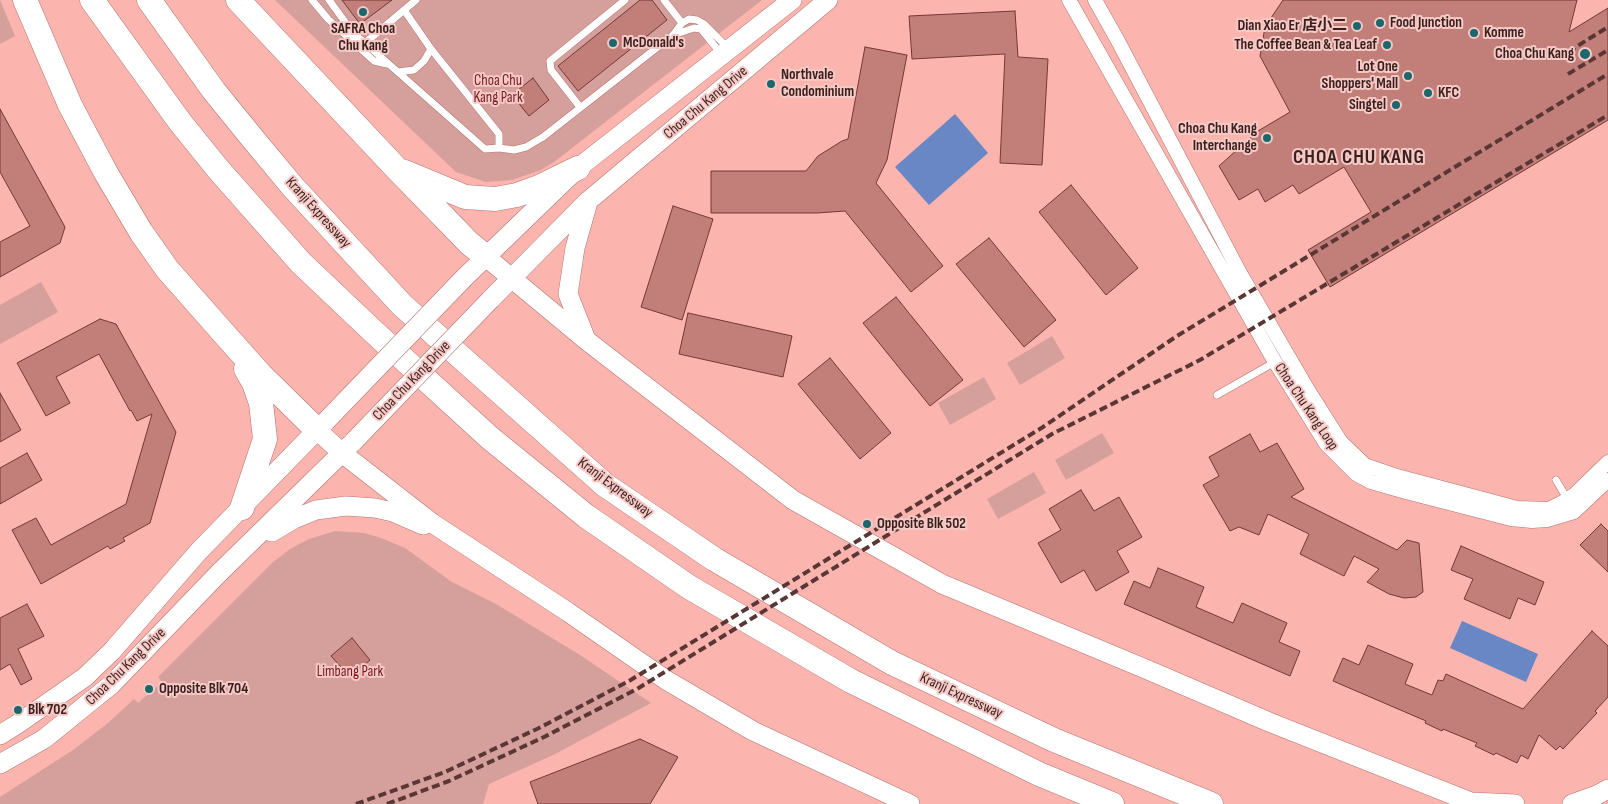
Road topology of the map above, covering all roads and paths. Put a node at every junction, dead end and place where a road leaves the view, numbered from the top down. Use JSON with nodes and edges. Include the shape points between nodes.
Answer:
{"nodes":[{"id":1,"x":25,"y":0,"type":"edge"},
{"id":2,"x":92,"y":0,"type":"edge"},
{"id":3,"x":149,"y":0,"type":"edge"},
{"id":4,"x":238,"y":0,"type":"edge"},
{"id":5,"x":312,"y":0,"type":"edge"},
{"id":6,"x":328,"y":0,"type":"edge"},
{"id":7,"x":416,"y":0,"type":"edge"},
{"id":8,"x":625,"y":0,"type":"edge"},
{"id":9,"x":664,"y":0,"type":"edge"},
{"id":10,"x":792,"y":0,"type":"edge"},
{"id":11,"x":828,"y":0,"type":"edge"},
{"id":12,"x":1069,"y":0,"type":"edge"},
{"id":13,"x":1095,"y":0,"type":"edge"},
{"id":14,"x":404,"y":10,"type":"junction"},
{"id":15,"x":682,"y":23,"type":"junction"},
{"id":16,"x":354,"y":34,"type":"junction"},
{"id":17,"x":673,"y":35,"type":"junction"},
{"id":18,"x":354,"y":43,"type":"junction"},
{"id":19,"x":365,"y":43,"type":"junction"},
{"id":20,"x":431,"y":49,"type":"junction"},
{"id":21,"x":726,"y":53,"type":"junction"},
{"id":22,"x":388,"y":64,"type":"junction"},
{"id":23,"x":398,"y":72,"type":"junction"},
{"id":24,"x":580,"y":107,"type":"junction"},
{"id":25,"x":1172,"y":143,"type":"junction"},
{"id":26,"x":499,"y":148,"type":"junction"},
{"id":27,"x":1155,"y":152,"type":"junction"},
{"id":28,"x":396,"y":168,"type":"junction"},
{"id":29,"x":578,"y":168,"type":"junction"},
{"id":30,"x":588,"y":201,"type":"junction"},
{"id":31,"x":486,"y":257,"type":"junction"},
{"id":32,"x":511,"y":278,"type":"junction"},
{"id":33,"x":227,"y":338,"type":"junction"},
{"id":34,"x":586,"y":340,"type":"junction"},
{"id":35,"x":1276,"y":362,"type":"junction"},
{"id":36,"x":1217,"y":395,"type":"dead end"},
{"id":37,"x":1321,"y":408,"type":"junction"},
{"id":38,"x":321,"y":425,"type":"junction"},
{"id":39,"x":1326,"y":444,"type":"junction"},
{"id":40,"x":348,"y":447,"type":"junction"},
{"id":41,"x":1608,"y":462,"type":"edge"},
{"id":42,"x":1397,"y":476,"type":"junction"},
{"id":43,"x":1556,"y":480,"type":"dead end"},
{"id":44,"x":1608,"y":480,"type":"edge"},
{"id":45,"x":1406,"y":492,"type":"junction"},
{"id":46,"x":1590,"y":497,"type":"junction"},
{"id":47,"x":1564,"y":502,"type":"junction"},
{"id":48,"x":242,"y":508,"type":"junction"},
{"id":49,"x":432,"y":522,"type":"junction"},
{"id":50,"x":244,"y":549,"type":"junction"},
{"id":51,"x":0,"y":735,"type":"edge"},
{"id":52,"x":0,"y":764,"type":"edge"},
{"id":53,"x":1608,"y":789,"type":"edge"},
{"id":54,"x":1473,"y":803,"type":"edge"},
{"id":55,"x":910,"y":804,"type":"edge"},
{"id":56,"x":1112,"y":804,"type":"edge"},
{"id":57,"x":1211,"y":804,"type":"edge"},
{"id":58,"x":1515,"y":804,"type":"edge"},
{"id":59,"x":1572,"y":804,"type":"edge"}],
"edges":[{"from":1,"to":33,"type":"highway","via":[[70,105],[131,216],[167,268]]},
{"from":2,"to":56,"type":"highway","via":[[180,122],[301,263],[490,438],[586,516],[689,587],[851,681],[1039,774]]},
{"from":3,"to":57,"type":"highway","name":"Kranji Expressway","via":[[253,139],[402,305],[605,485],[714,559],[892,663],[1054,740]]},
{"from":4,"to":28,"type":"highway"},
{"from":5,"to":18,"type":"lane"},
{"from":6,"to":16,"type":"lane"},
{"from":7,"to":14,"type":"lane"},
{"from":8,"to":24,"type":"lane","via":[[550,61],[551,70]]},
{"from":9,"to":15,"type":"lane"},
{"from":10,"to":21,"type":"main road","name":"Choa Chu Kang Drive"},
{"from":11,"to":30,"type":"main road","name":"Choa Chu Kang Drive"},
{"from":12,"to":27,"type":"street","name":"Choa Chu Kang Loop"},
{"from":13,"to":25,"type":"street","name":"Choa Chu Kang Loop"},
{"from":14,"to":19,"type":"lane"},
{"from":14,"to":20,"type":"lane"},
{"from":15,"to":17,"type":"lane"},
{"from":15,"to":21,"type":"lane","via":[[689,19],[704,24]]},
{"from":16,"to":18,"type":"lane"},
{"from":16,"to":19,"type":"lane"},
{"from":17,"to":21,"type":"lane","via":[[701,29]]},
{"from":17,"to":24,"type":"lane"},
{"from":18,"to":22,"type":"lane","via":[[374,61]]},
{"from":19,"to":22,"type":"lane"},
{"from":20,"to":23,"type":"lane","via":[[424,62],[414,70]]},
{"from":20,"to":26,"type":"lane","via":[[499,134]]},
{"from":21,"to":29,"type":"main road","name":"Choa Chu Kang Drive"},
{"from":22,"to":23,"type":"lane"},
{"from":23,"to":26,"type":"lane","via":[[485,149]]},
{"from":24,"to":26,"type":"lane","via":[[526,147],[514,150]]},
{"from":25,"to":27,"type":"street"},
{"from":25,"to":37,"type":"street","name":"Choa Chu Kang Loop","via":[[1240,273]]},
{"from":27,"to":35,"type":"street","name":"Choa Chu Kang Loop"},
{"from":28,"to":29,"type":"highway","via":[[465,197],[495,199],[539,187]]},
{"from":28,"to":31,"type":"highway"},
{"from":29,"to":31,"type":"main road","name":"Choa Chu Kang Drive"},
{"from":30,"to":32,"type":"main road","name":"Choa Chu Kang Drive"},
{"from":30,"to":34,"type":"main road","via":[[575,248],[568,294]]},
{"from":31,"to":32,"type":"main road"},
{"from":31,"to":38,"type":"main road","name":"Choa Chu Kang Drive","bridge":true},
{"from":32,"to":34,"type":"main road"},
{"from":32,"to":40,"type":"main road","name":"Choa Chu Kang Drive","bridge":true},
{"from":33,"to":38,"type":"highway","via":[[261,375]]},
{"from":33,"to":48,"type":"highway","via":[[254,383],[261,403],[265,439]]},
{"from":34,"to":54,"type":"main road","via":[[793,500],[942,584],[1269,722]]},
{"from":35,"to":36,"type":"lane"},
{"from":35,"to":39,"type":"street","name":"Choa Chu Kang Loop"},
{"from":37,"to":39,"type":"street","via":[[1319,416]]},
{"from":37,"to":42,"type":"street","name":"Choa Chu Kang Loop","via":[[1340,442],[1365,465]]},
{"from":38,"to":40,"type":"main road"},
{"from":38,"to":48,"type":"main road","name":"Choa Chu Kang Drive"},
{"from":39,"to":45,"type":"street","name":"Choa Chu Kang Loop","via":[[1356,474]]},
{"from":40,"to":49,"type":"main road"},
{"from":40,"to":50,"type":"main road","name":"Choa Chu Kang Drive"},
{"from":41,"to":47,"type":"street","name":"Choa Chu Kang Loop"},
{"from":42,"to":45,"type":"street","via":[[1406,484]]},
{"from":42,"to":47,"type":"street","name":"Choa Chu Kang Loop","via":[[1517,508],[1549,509]]},
{"from":43,"to":47,"type":"lane","via":[[1566,494]]},
{"from":44,"to":46,"type":"street","name":"Choa Chu Kang Loop"},
{"from":45,"to":46,"type":"street","name":"Choa Chu Kang Loop","via":[[1511,519],[1532,521],[1574,512]]},
{"from":46,"to":47,"type":"street"},
{"from":48,"to":51,"type":"main road","name":"Choa Chu Kang Drive","via":[[85,677]]},
{"from":49,"to":50,"type":"main road","via":[[423,525],[393,512],[338,506],[294,519]]},
{"from":49,"to":55,"type":"main road","via":[[666,680],[753,730]]},
{"from":50,"to":52,"type":"main road","name":"Choa Chu Kang Drive","via":[[112,684],[44,739]]},
{"from":53,"to":59,"type":"main road"},
{"from":54,"to":58,"type":"main road"}]}
